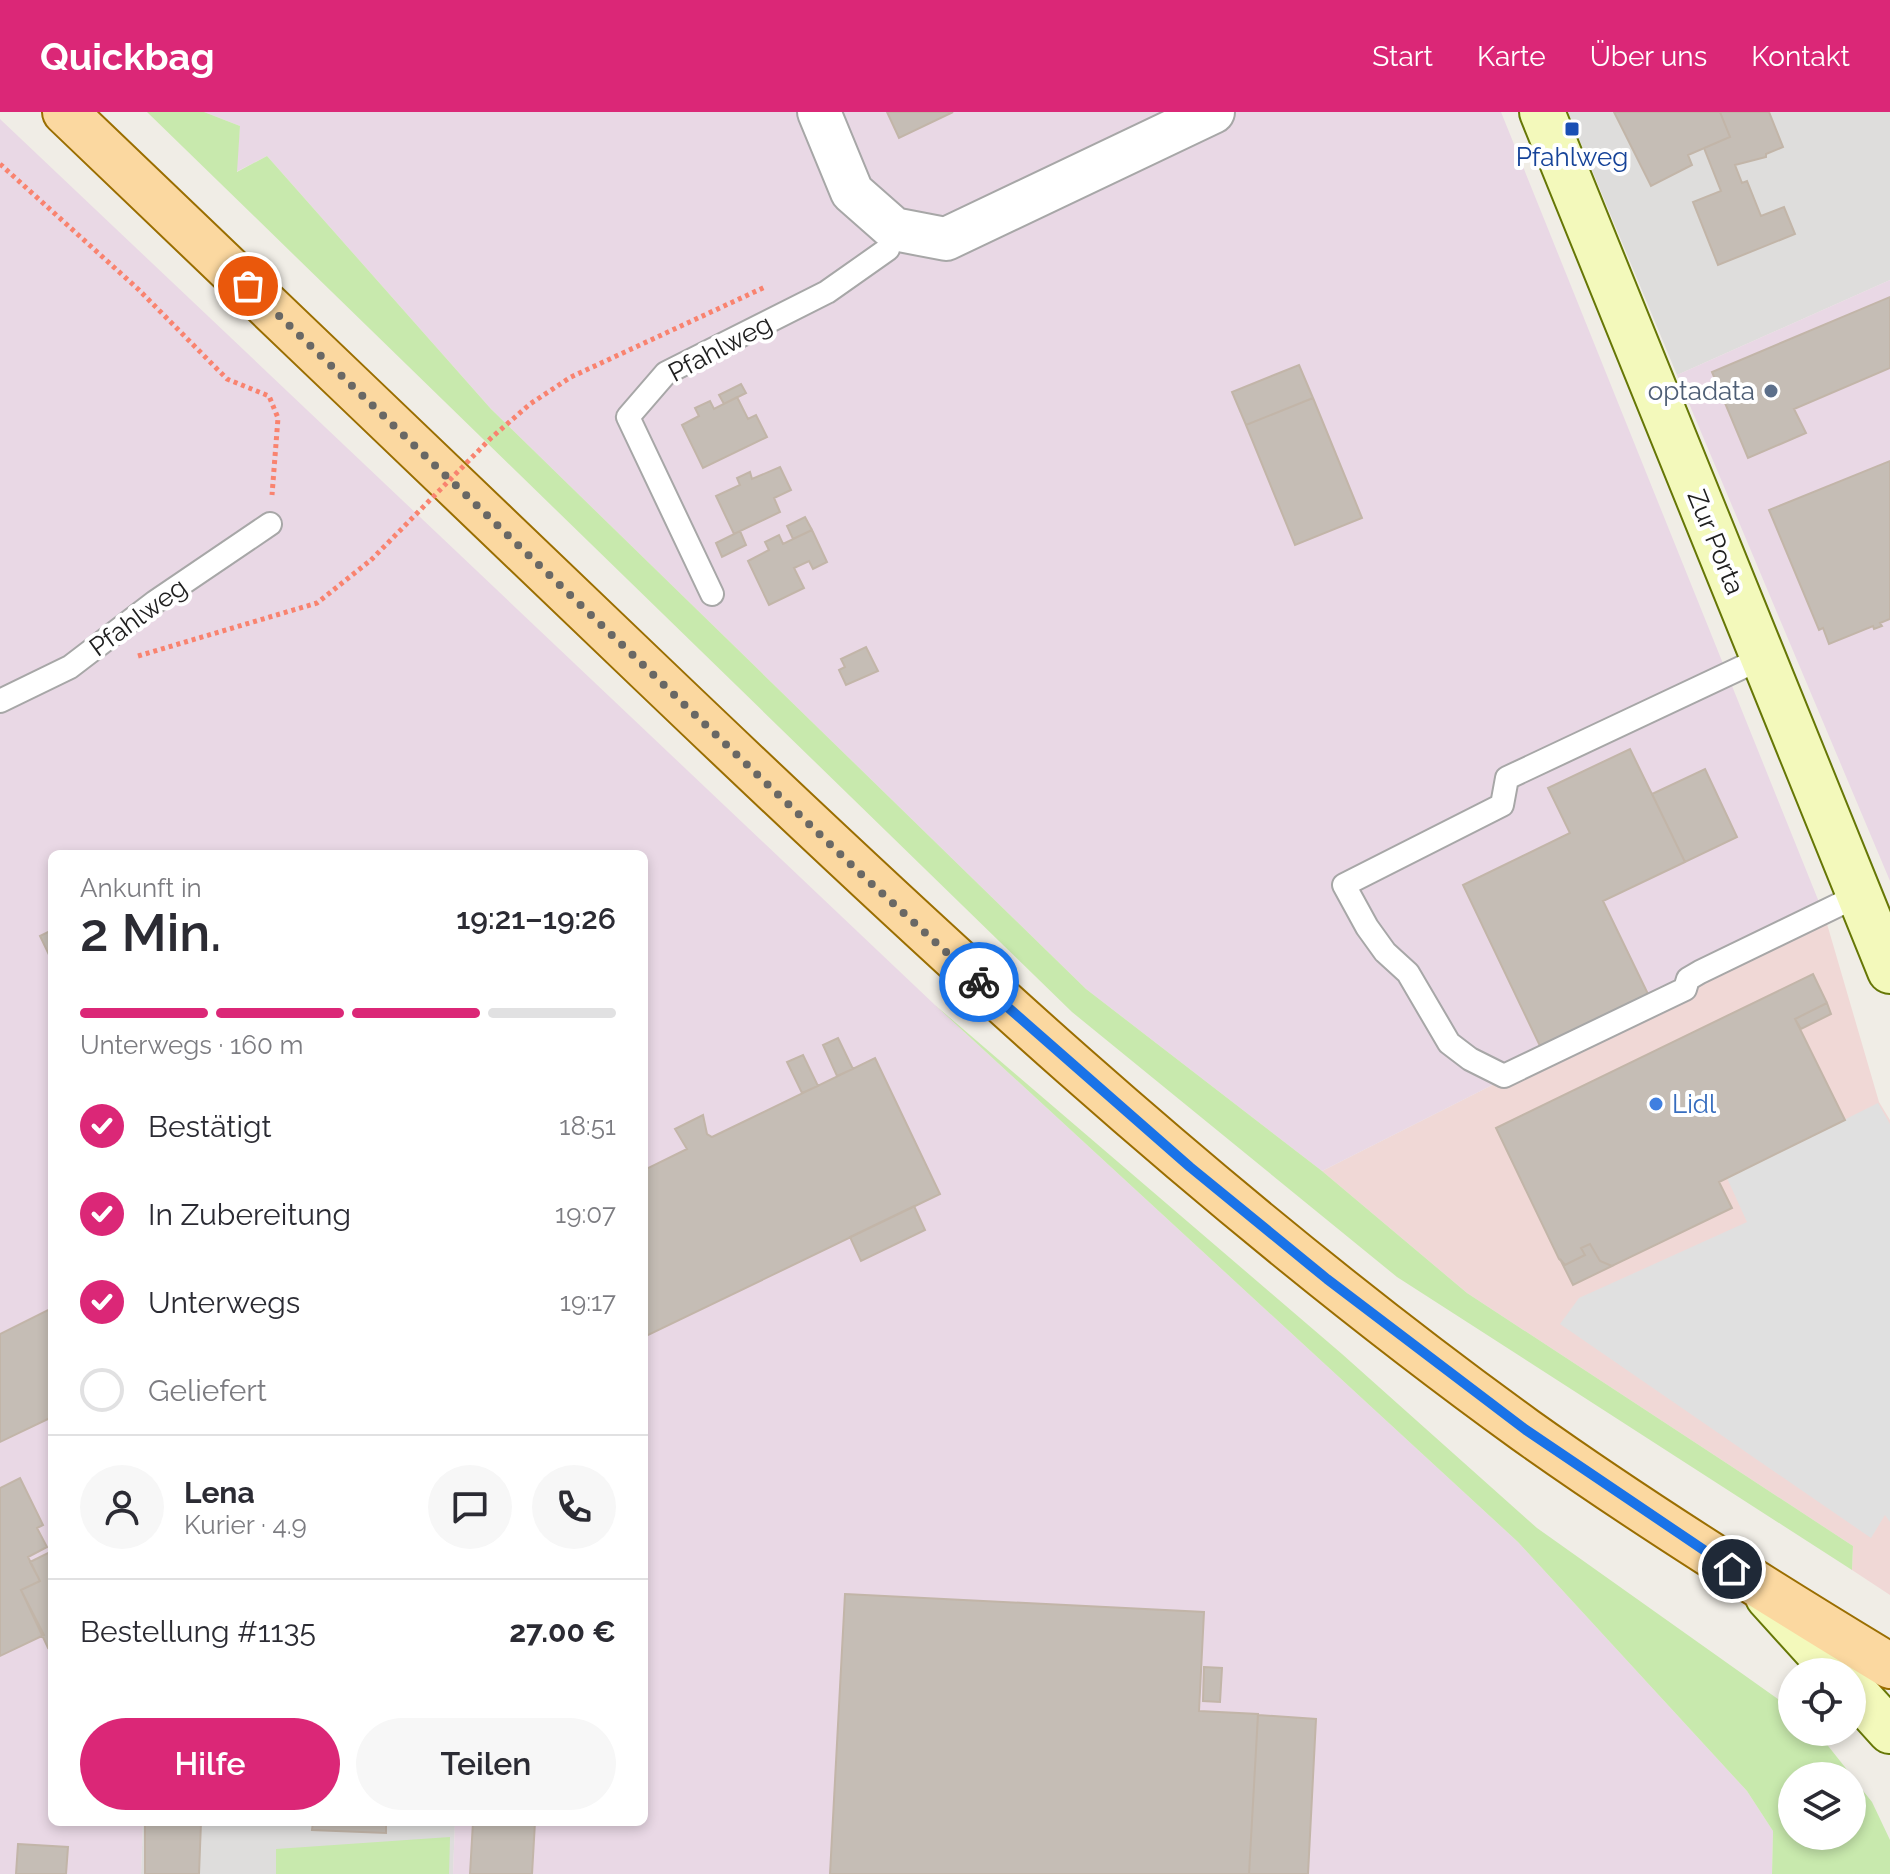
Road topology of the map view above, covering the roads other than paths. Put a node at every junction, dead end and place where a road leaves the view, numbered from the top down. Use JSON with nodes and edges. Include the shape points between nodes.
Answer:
{"nodes":[{"id":1,"x":65,"y":112,"type":"edge"},
{"id":2,"x":819,"y":112,"type":"edge"},
{"id":3,"x":1213,"y":112,"type":"edge"},
{"id":4,"x":1542,"y":112,"type":"edge"},
{"id":5,"x":894,"y":229,"type":"junction"},
{"id":6,"x":270,"y":524,"type":"road end"},
{"id":7,"x":712,"y":594,"type":"dead end"},
{"id":8,"x":1762,"y":658,"type":"junction"},
{"id":9,"x":0,"y":701,"type":"edge"},
{"id":10,"x":1859,"y":895,"type":"junction"},
{"id":11,"x":1890,"y":971,"type":"edge"},
{"id":12,"x":1758,"y":1587,"type":"junction"},
{"id":13,"x":1823,"y":1658,"type":"edge"},
{"id":14,"x":1890,"y":1666,"type":"edge"},
{"id":15,"x":1866,"y":1704,"type":"edge"},
{"id":16,"x":1890,"y":1731,"type":"edge"}],
"edges":[{"from":1,"to":12,"type":"main road","via":[[862,875],[1047,1044],[1352,1298],[1526,1430]]},
{"from":2,"to":5,"type":"street","via":[[852,192]]},
{"from":3,"to":5,"type":"street","via":[[946,239]]},
{"from":4,"to":8,"type":"main road","name":"Zur Porta"},
{"from":5,"to":7,"type":"lane","name":"Pfahlweg","via":[[888,249],[827,292],[666,373],[628,417]]},
{"from":6,"to":9,"type":"lane","name":"Pfahlweg","via":[[70,667]]},
{"from":8,"to":10,"type":"main road","name":"Zur Porta"},
{"from":8,"to":10,"type":"lane","via":[[1507,778],[1502,805],[1344,885],[1385,952],[1408,973],[1449,1043],[1504,1076],[1685,989],[1688,979],[1700,972]]},
{"from":10,"to":11,"type":"main road","name":"Zur Porta"},
{"from":12,"to":13,"type":"main road"},
{"from":12,"to":14,"type":"main road"},
{"from":15,"to":16,"type":"main road"}]}
